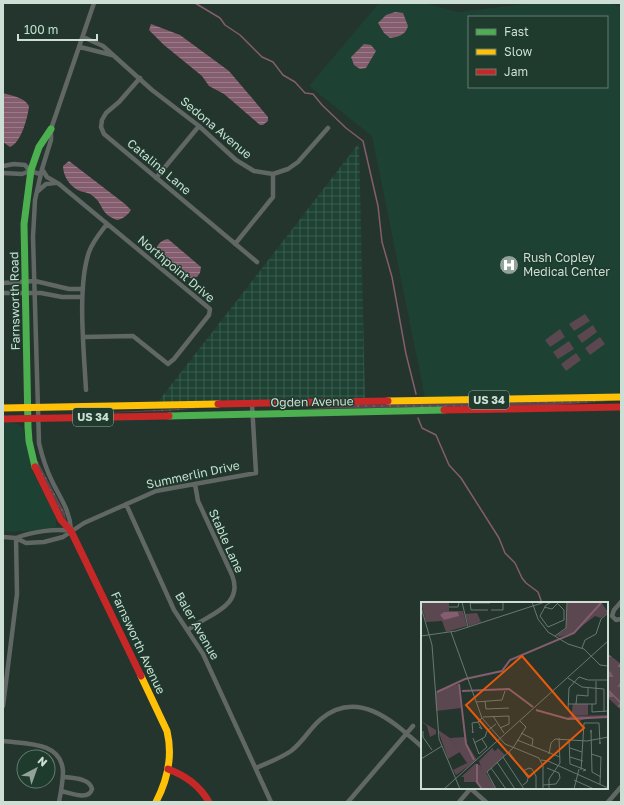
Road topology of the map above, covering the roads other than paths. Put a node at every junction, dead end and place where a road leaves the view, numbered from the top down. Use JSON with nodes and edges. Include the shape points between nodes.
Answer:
{"nodes":[{"id":1,"x":94,"y":3,"type":"edge"},
{"id":2,"x":83,"y":37,"type":"junction"},
{"id":3,"x":80,"y":46,"type":"junction"},
{"id":4,"x":112,"y":55,"type":"junction"},
{"id":5,"x":140,"y":78,"type":"junction"},
{"id":6,"x":200,"y":126,"type":"junction"},
{"id":7,"x":328,"y":128,"type":"dead end"},
{"id":8,"x":51,"y":129,"type":"junction"},
{"id":9,"x":3,"y":166,"type":"edge"},
{"id":10,"x":30,"y":171,"type":"junction"},
{"id":11,"x":41,"y":171,"type":"junction"},
{"id":12,"x":3,"y":173,"type":"edge"},
{"id":13,"x":273,"y":174,"type":"junction"},
{"id":14,"x":156,"y":178,"type":"junction"},
{"id":15,"x":59,"y":184,"type":"junction"},
{"id":16,"x":36,"y":194,"type":"junction"},
{"id":17,"x":107,"y":224,"type":"junction"},
{"id":18,"x":235,"y":244,"type":"junction"},
{"id":19,"x":257,"y":262,"type":"dead end"},
{"id":20,"x":35,"y":281,"type":"junction"},
{"id":21,"x":25,"y":282,"type":"junction"},
{"id":22,"x":3,"y":283,"type":"edge"},
{"id":23,"x":83,"y":289,"type":"junction"},
{"id":24,"x":3,"y":292,"type":"edge"},
{"id":25,"x":25,"y":292,"type":"junction"},
{"id":26,"x":35,"y":293,"type":"junction"},
{"id":27,"x":82,"y":297,"type":"junction"},
{"id":28,"x":84,"y":337,"type":"junction"},
{"id":29,"x":86,"y":390,"type":"dead end"},
{"id":30,"x":621,"y":397,"type":"edge"},
{"id":31,"x":252,"y":404,"type":"junction"},
{"id":32,"x":28,"y":407,"type":"junction"},
{"id":33,"x":38,"y":407,"type":"junction"},
{"id":34,"x":621,"y":407,"type":"edge"},
{"id":35,"x":3,"y":408,"type":"edge"},
{"id":36,"x":253,"y":414,"type":"junction"},
{"id":37,"x":3,"y":418,"type":"edge"},
{"id":38,"x":27,"y":418,"type":"junction"},
{"id":39,"x":38,"y":418,"type":"junction"},
{"id":40,"x":195,"y":484,"type":"junction"},
{"id":41,"x":126,"y":504,"type":"junction"},
{"id":42,"x":71,"y":532,"type":"junction"},
{"id":43,"x":3,"y":537,"type":"edge"},
{"id":44,"x":16,"y":538,"type":"junction"},
{"id":45,"x":621,"y":602,"type":"edge"},
{"id":46,"x":621,"y":619,"type":"edge"},
{"id":47,"x":188,"y":630,"type":"junction"},
{"id":48,"x":3,"y":706,"type":"edge"},
{"id":49,"x":413,"y":726,"type":"dead end"},
{"id":50,"x":407,"y":733,"type":"junction"},
{"id":51,"x":3,"y":741,"type":"edge"},
{"id":52,"x":421,"y":746,"type":"edge"},
{"id":53,"x":256,"y":768,"type":"junction"},
{"id":54,"x":168,"y":769,"type":"junction"},
{"id":55,"x":63,"y":777,"type":"junction"},
{"id":56,"x":621,"y":787,"type":"edge"},
{"id":57,"x":469,"y":789,"type":"edge"},
{"id":58,"x":471,"y":789,"type":"edge"},
{"id":59,"x":61,"y":792,"type":"junction"},
{"id":60,"x":59,"y":802,"type":"edge"},
{"id":61,"x":156,"y":802,"type":"edge"},
{"id":62,"x":209,"y":802,"type":"edge"},
{"id":63,"x":271,"y":802,"type":"edge"},
{"id":64,"x":348,"y":802,"type":"edge"},
{"id":65,"x":459,"y":802,"type":"edge"},
{"id":66,"x":486,"y":802,"type":"edge"},
{"id":67,"x":608,"y":802,"type":"edge"}],
"edges":[{"from":1,"to":2,"type":"street"},
{"from":2,"to":3,"type":"street"},
{"from":2,"to":4,"type":"street","name":"Sedona Avenue","via":[[100,44]]},
{"from":3,"to":4,"type":"street","name":"Sedona Avenue"},
{"from":3,"to":8,"type":"street"},
{"from":4,"to":5,"type":"street","name":"Sedona Avenue"},
{"from":5,"to":6,"type":"street","name":"Sedona Avenue"},
{"from":5,"to":14,"type":"street","name":"Catalina Lane","via":[[106,113],[101,127],[104,134]]},
{"from":6,"to":13,"type":"street","name":"Sedona Avenue","via":[[244,167],[263,174]]},
{"from":6,"to":14,"type":"street"},
{"from":7,"to":13,"type":"street","via":[[298,162]]},
{"from":8,"to":10,"type":"main road","via":[[44,137]]},
{"from":8,"to":11,"type":"street","via":[[51,140]]},
{"from":9,"to":10,"type":"street","via":[[24,165]]},
{"from":10,"to":11,"type":"street"},
{"from":10,"to":12,"type":"street","via":[[22,174]]},
{"from":10,"to":21,"type":"main road","name":"Farnsworth Road","via":[[24,211]]},
{"from":11,"to":15,"type":"street","name":"Northpoint Drive"},
{"from":11,"to":16,"type":"street","name":"Farnsworth Road"},
{"from":13,"to":18,"type":"street","via":[[272,197]]},
{"from":14,"to":18,"type":"street","name":"Catalina Lane"},
{"from":15,"to":16,"type":"street","via":[[46,184]]},
{"from":15,"to":17,"type":"street","name":"Northpoint Drive"},
{"from":16,"to":20,"type":"street","name":"Farnsworth Road","via":[[33,237]]},
{"from":17,"to":23,"type":"street","via":[[88,253]]},
{"from":17,"to":28,"type":"street","name":"Northpoint Drive","via":[[210,309],[209,315],[168,364],[133,336]]},
{"from":18,"to":19,"type":"street","name":"Catalina Lane"},
{"from":20,"to":21,"type":"street"},
{"from":20,"to":23,"type":"street","via":[[69,289]]},
{"from":20,"to":26,"type":"street","name":"Farnsworth Road"},
{"from":21,"to":22,"type":"street"},
{"from":21,"to":25,"type":"main road","name":"Farnsworth Road"},
{"from":23,"to":27,"type":"street"},
{"from":24,"to":25,"type":"street"},
{"from":25,"to":26,"type":"street"},
{"from":25,"to":32,"type":"main road","name":"Farnsworth Road"},
{"from":26,"to":27,"type":"street"},
{"from":26,"to":33,"type":"street","name":"Farnsworth Road"},
{"from":27,"to":28,"type":"street"},
{"from":28,"to":29,"type":"street"},
{"from":30,"to":31,"type":"main road","name":"Ogden Avenue","number":"US 34"},
{"from":31,"to":33,"type":"main road","name":"Ogden Avenue","number":"US 34"},
{"from":31,"to":36,"type":"street"},
{"from":32,"to":33,"type":"main road","name":"Ogden Avenue","number":"US 34"},
{"from":32,"to":35,"type":"main road","name":"Ogden Avenue","number":"US 34"},
{"from":32,"to":38,"type":"main road","name":"Farnsworth Avenue"},
{"from":33,"to":39,"type":"street","name":"Farnsworth Avenue"},
{"from":34,"to":36,"type":"main road","name":"Ogden Avenue","number":"US 34"},
{"from":36,"to":39,"type":"main road","name":"Ogden Avenue","number":"US 34"},
{"from":36,"to":40,"type":"street","name":"Summerlin Drive","via":[[256,473]]},
{"from":37,"to":38,"type":"main road","name":"Ogden Avenue","number":"US 34"},
{"from":38,"to":39,"type":"main road","name":"Ogden Avenue","number":"US 34"},
{"from":38,"to":42,"type":"main road","name":"Farnsworth Avenue","via":[[29,441],[37,473],[61,520]]},
{"from":39,"to":42,"type":"street","name":"Farnsworth Avenue","via":[[41,453],[70,516]]},
{"from":40,"to":41,"type":"street","name":"Summerlin Drive","via":[[156,491]]},
{"from":40,"to":47,"type":"street","name":"Stable Lane","via":[[198,501],[232,575],[234,587],[232,599],[224,608],[197,622]]},
{"from":41,"to":42,"type":"street","name":"Summerlin Drive","via":[[84,523]]},
{"from":41,"to":47,"type":"street","name":"Baler Avenue","via":[[174,610]]},
{"from":42,"to":44,"type":"street","name":"Summerlin Drive","via":[[59,529]]},
{"from":42,"to":44,"type":"street","name":"Summerlin Drive","via":[[44,542],[26,543]]},
{"from":42,"to":54,"type":"main road","name":"Farnsworth Avenue","via":[[163,721],[170,745]]},
{"from":43,"to":44,"type":"street","name":"Summerlin Drive"},
{"from":44,"to":48,"type":"street","via":[[17,594]]},
{"from":45,"to":46,"type":"street","via":[[612,616],[616,620]]},
{"from":47,"to":53,"type":"street","name":"Baler Avenue","via":[[203,654]]},
{"from":49,"to":50,"type":"street"},
{"from":50,"to":52,"type":"street"},
{"from":50,"to":53,"type":"street","via":[[388,718],[369,709],[340,709],[322,718],[292,750]]},
{"from":50,"to":64,"type":"street"},
{"from":51,"to":55,"type":"street","via":[[51,749],[60,760]]},
{"from":53,"to":63,"type":"street","name":"Baler Avenue"},
{"from":54,"to":61,"type":"main road","name":"Farnsworth Avenue"},
{"from":54,"to":62,"type":"main road","via":[[193,780]]},
{"from":55,"to":59,"type":"street"},
{"from":55,"to":59,"type":"street","via":[[85,780],[91,784],[92,789],[90,794],[85,796]]},
{"from":56,"to":67,"type":"street"},
{"from":57,"to":65,"type":"street"},
{"from":58,"to":66,"type":"street"},
{"from":59,"to":60,"type":"street"}]}
